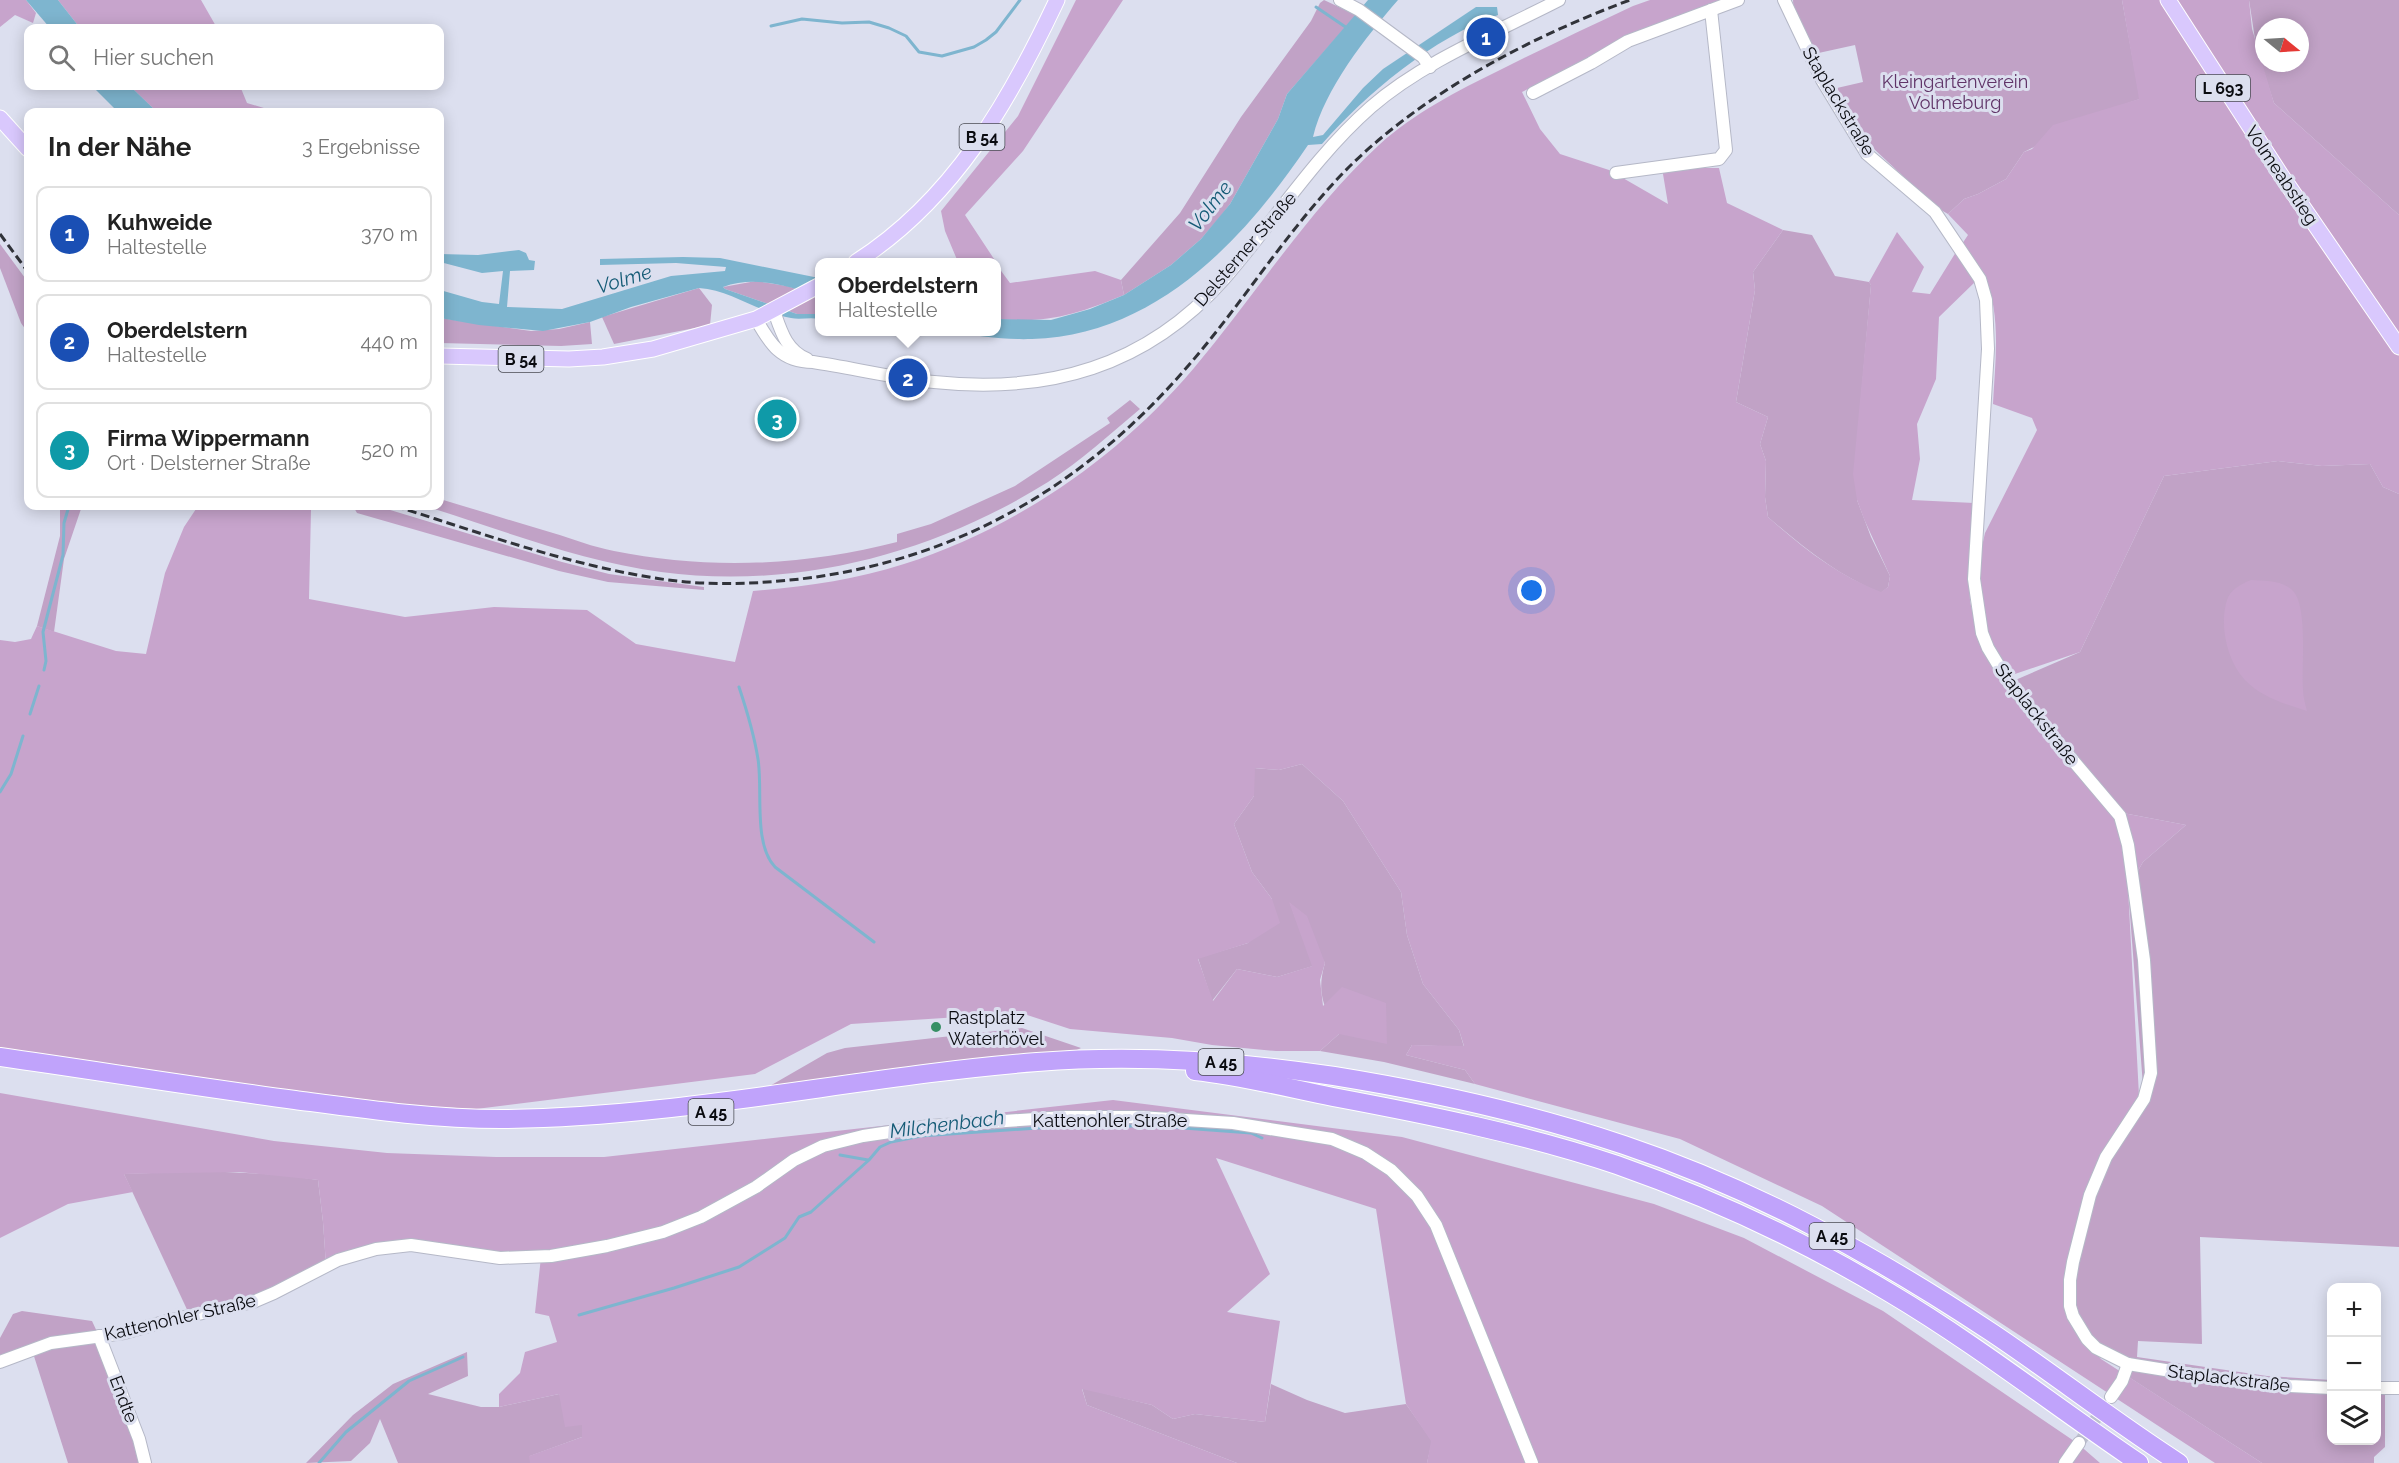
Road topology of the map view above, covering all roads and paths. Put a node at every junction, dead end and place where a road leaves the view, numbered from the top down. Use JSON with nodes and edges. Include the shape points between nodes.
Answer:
{"nodes":[{"id":1,"x":1057,"y":0,"type":"edge"},
{"id":2,"x":1340,"y":0,"type":"edge"},
{"id":3,"x":1559,"y":0,"type":"edge"},
{"id":4,"x":1738,"y":0,"type":"edge"},
{"id":5,"x":1784,"y":0,"type":"edge"},
{"id":6,"x":2168,"y":0,"type":"edge"},
{"id":7,"x":1711,"y":10,"type":"junction"},
{"id":8,"x":1426,"y":62,"type":"junction"},
{"id":9,"x":1533,"y":93,"type":"dead end"},
{"id":10,"x":0,"y":118,"type":"edge"},
{"id":11,"x":24,"y":145,"type":"edge"},
{"id":12,"x":1616,"y":173,"type":"dead end"},
{"id":13,"x":861,"y":258,"type":"edge"},
{"id":14,"x":815,"y":287,"type":"edge"},
{"id":15,"x":774,"y":311,"type":"junction"},
{"id":16,"x":756,"y":319,"type":"junction"},
{"id":17,"x":2399,"y":346,"type":"edge"},
{"id":18,"x":444,"y":356,"type":"edge"},
{"id":19,"x":813,"y":362,"type":"junction"},
{"id":20,"x":0,"y":1057,"type":"edge"},
{"id":21,"x":0,"y":1065,"type":"edge"},
{"id":22,"x":45,"y":1068,"type":"junction"},
{"id":23,"x":1292,"y":1079,"type":"junction"},
{"id":24,"x":99,"y":1336,"type":"junction"},
{"id":25,"x":0,"y":1362,"type":"edge"},
{"id":26,"x":2128,"y":1364,"type":"junction"},
{"id":27,"x":2327,"y":1388,"type":"edge"},
{"id":28,"x":2381,"y":1388,"type":"edge"},
{"id":29,"x":2399,"y":1388,"type":"edge"},
{"id":30,"x":2111,"y":1397,"type":"tunnel mouth"},
{"id":31,"x":2066,"y":1412,"type":"junction"},
{"id":32,"x":2079,"y":1443,"type":"tunnel mouth"},
{"id":33,"x":145,"y":1463,"type":"edge"},
{"id":34,"x":1532,"y":1463,"type":"edge"},
{"id":35,"x":2065,"y":1463,"type":"edge"},
{"id":36,"x":2119,"y":1463,"type":"edge"},
{"id":37,"x":2139,"y":1463,"type":"edge"},
{"id":38,"x":2179,"y":1463,"type":"edge"}],
"edges":[{"from":1,"to":13,"type":"main road","number":"B 54","via":[[1018,79],[967,159],[902,228]]},
{"from":2,"to":8,"type":"street"},
{"from":3,"to":8,"type":"street","name":"Delsterner Straße"},
{"from":4,"to":7,"type":"street"},
{"from":5,"to":26,"type":"street","name":"Staplackstraße","via":[[1822,80],[1868,154],[1935,212],[1980,279],[1986,300],[1988,350],[1974,579],[1982,633],[2008,681],[2116,810],[2125,829],[2142,942],[2151,1074],[2144,1099],[2097,1176],[2083,1220],[2069,1293],[2073,1316],[2087,1339],[2114,1359]]},
{"from":6,"to":17,"type":"main road","name":"Volmeabstieg","number":"L 693","via":[[2281,175]]},
{"from":7,"to":9,"type":"street","via":[[1628,41]]},
{"from":7,"to":12,"type":"street","via":[[1726,150],[1719,159]]},
{"from":8,"to":19,"type":"street","name":"Delsterner Straße","via":[[1354,124],[1215,289],[1175,325],[1128,353],[1065,377],[989,385],[926,381]]},
{"from":10,"to":11,"type":"main road"},
{"from":14,"to":15,"type":"main road","number":"B 54"},
{"from":15,"to":16,"type":"main road","number":"B 54"},
{"from":15,"to":19,"type":"street","name":"Delsterner Straße","via":[[793,351]]},
{"from":16,"to":18,"type":"main road","number":"B 54","via":[[687,340],[603,357]]},
{"from":16,"to":19,"type":"street","name":"Delsterner Straße","via":[[766,337],[787,357]]},
{"from":20,"to":22,"type":"highway","number":"A 45"},
{"from":21,"to":22,"type":"highway","number":"A 45"},
{"from":22,"to":23,"type":"highway","number":"A 45","via":[[392,1113],[498,1119],[636,1112],[1043,1061],[1214,1061]]},
{"from":23,"to":31,"type":"highway","number":"A 45","via":[[1330,1096],[1438,1116],[1616,1165],[1717,1204],[1823,1255],[1888,1292]]},
{"from":23,"to":38,"type":"highway","number":"A 45","via":[[1331,1076],[1444,1095],[1530,1116],[1624,1145],[1746,1194],[1833,1236],[1929,1292]]},
{"from":24,"to":25,"type":"street","name":"Kattenohler Straße","via":[[51,1343]]},
{"from":24,"to":33,"type":"street","name":"Endte"},
{"from":24,"to":34,"type":"street","name":"Kattenohler Straße","via":[[253,1302],[332,1262],[376,1249],[411,1245],[500,1258],[551,1256],[663,1232],[701,1218],[808,1152],[847,1139],[930,1126],[1065,1117],[1233,1123],[1346,1144],[1377,1160],[1417,1196],[1436,1226]]},
{"from":26,"to":27,"type":"street","name":"Staplackstraße","via":[[2227,1380]]},
{"from":26,"to":30,"type":"street"},
{"from":28,"to":29,"type":"street"},
{"from":31,"to":36,"type":"highway","via":[[2077,1431]]},
{"from":31,"to":37,"type":"highway","number":"A 45"},
{"from":32,"to":35,"type":"street"}]}
